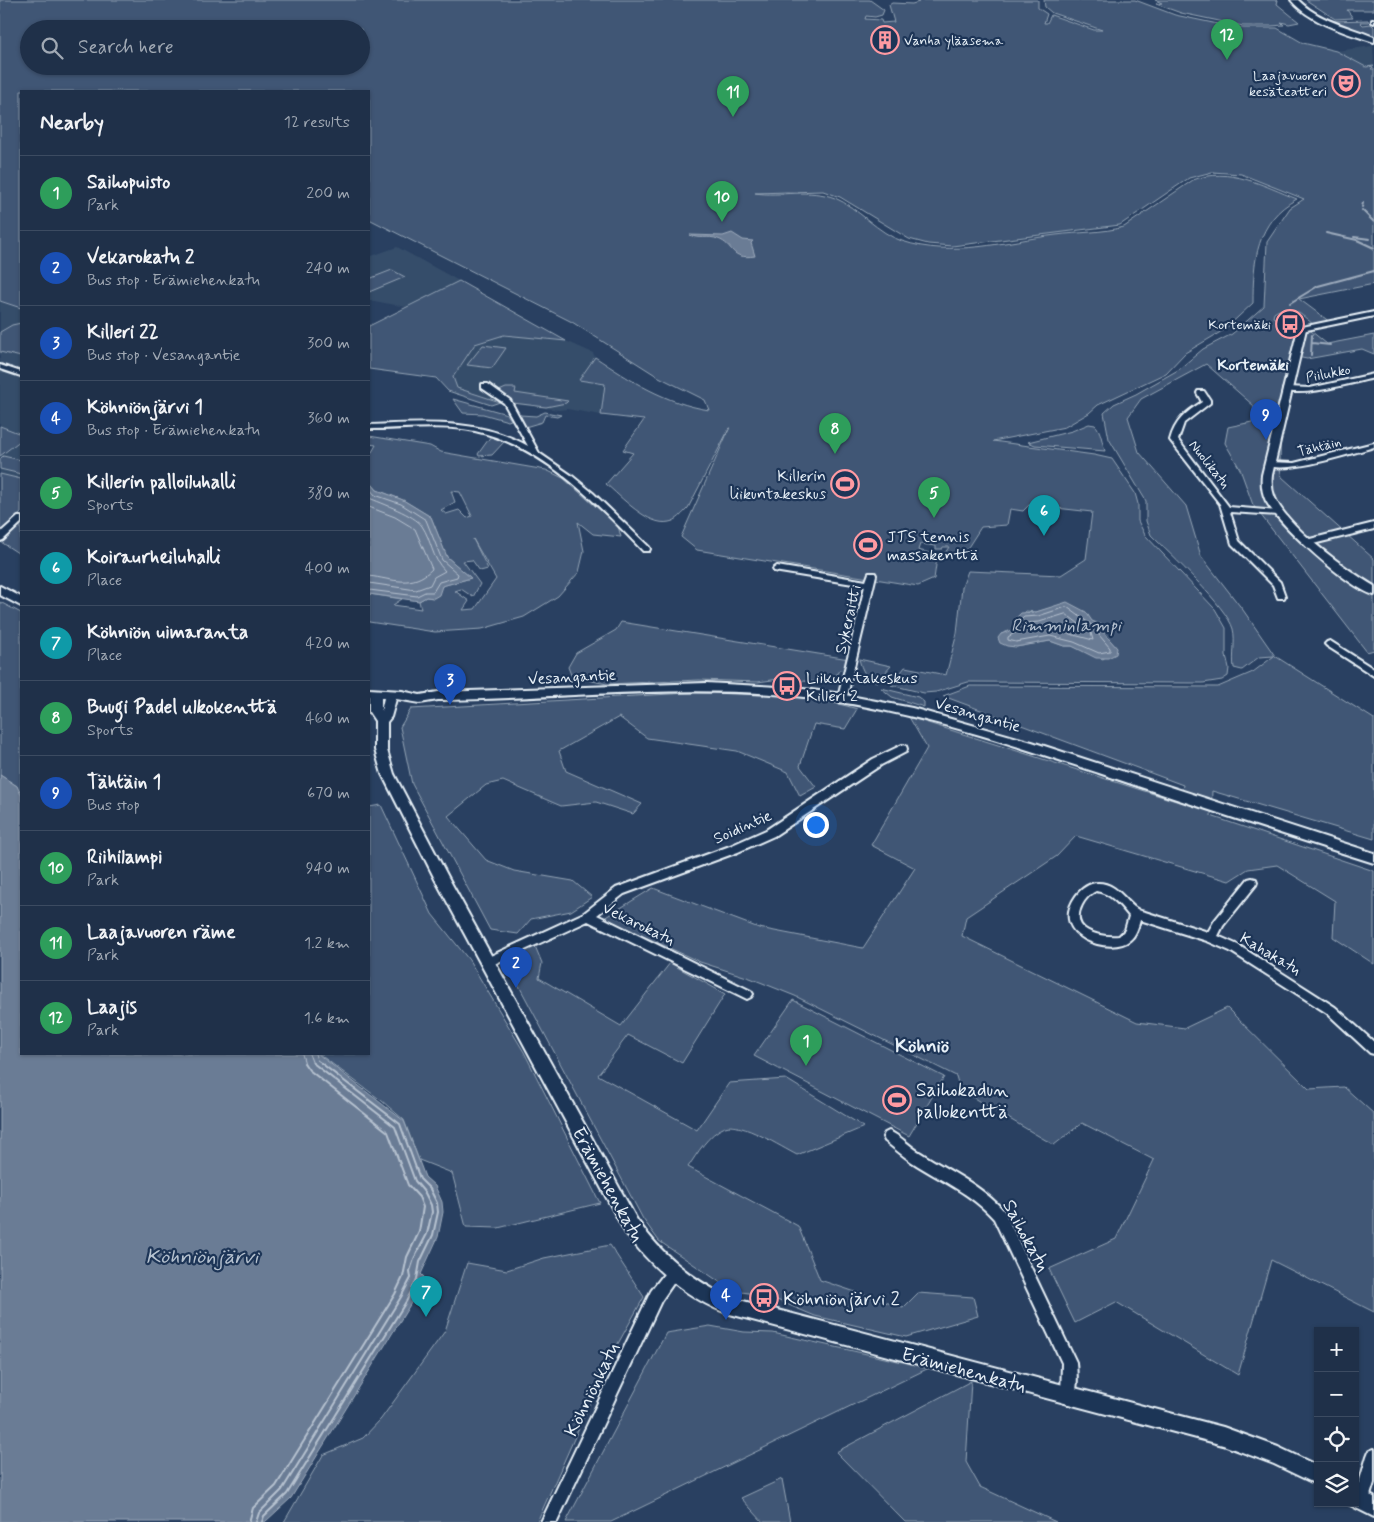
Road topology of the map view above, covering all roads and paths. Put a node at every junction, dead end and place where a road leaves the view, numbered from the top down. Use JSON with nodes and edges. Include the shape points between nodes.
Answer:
{"nodes":[{"id":1,"x":1294,"y":0,"type":"edge"},
{"id":2,"x":1374,"y":41,"type":"edge"},
{"id":3,"x":1374,"y":314,"type":"edge"},
{"id":4,"x":1305,"y":328,"type":"joint"},
{"id":5,"x":0,"y":367,"type":"edge"},
{"id":6,"x":20,"y":374,"type":"edge"},
{"id":7,"x":1374,"y":376,"type":"edge"},
{"id":8,"x":485,"y":386,"type":"dead end"},
{"id":9,"x":1287,"y":388,"type":"junction"},
{"id":10,"x":1201,"y":393,"type":"dead end"},
{"id":11,"x":370,"y":427,"type":"edge"},
{"id":12,"x":1374,"y":445,"type":"edge"},
{"id":13,"x":536,"y":454,"type":"junction"},
{"id":14,"x":1269,"y":464,"type":"junction"},
{"id":15,"x":1225,"y":509,"type":"junction"},
{"id":16,"x":1279,"y":513,"type":"junction"},
{"id":17,"x":20,"y":520,"type":"edge"},
{"id":18,"x":1374,"y":526,"type":"edge"},
{"id":19,"x":0,"y":538,"type":"edge"},
{"id":20,"x":1309,"y":542,"type":"junction"},
{"id":21,"x":646,"y":549,"type":"dead end"},
{"id":22,"x":777,"y":569,"type":"dead end"},
{"id":23,"x":0,"y":590,"type":"edge"},
{"id":24,"x":1374,"y":591,"type":"edge"},
{"id":25,"x":1282,"y":596,"type":"dead end"},
{"id":26,"x":20,"y":601,"type":"edge"},
{"id":27,"x":1330,"y":644,"type":"dead end"},
{"id":28,"x":1374,"y":673,"type":"edge"},
{"id":29,"x":372,"y":693,"type":"edge"},
{"id":30,"x":396,"y":694,"type":"junction"},
{"id":31,"x":843,"y":698,"type":"junction"},
{"id":32,"x":381,"y":720,"type":"junction"},
{"id":33,"x":902,"y":749,"type":"dead end"},
{"id":34,"x":1374,"y":858,"type":"edge"},
{"id":35,"x":1252,"y":882,"type":"dead end"},
{"id":36,"x":1136,"y":915,"type":"junction"},
{"id":37,"x":588,"y":916,"type":"junction"},
{"id":38,"x":1210,"y":938,"type":"junction"},
{"id":39,"x":488,"y":962,"type":"junction"},
{"id":40,"x":747,"y":994,"type":"dead end"},
{"id":41,"x":1374,"y":1049,"type":"edge"},
{"id":42,"x":889,"y":1137,"type":"dead end"},
{"id":43,"x":672,"y":1275,"type":"junction"},
{"id":44,"x":1068,"y":1397,"type":"junction"},
{"id":45,"x":1374,"y":1456,"type":"edge"},
{"id":46,"x":1314,"y":1474,"type":"edge"},
{"id":47,"x":1364,"y":1502,"type":"edge"},
{"id":48,"x":549,"y":1522,"type":"edge"}],
"edges":[{"from":1,"to":2,"type":"main road","via":[[1313,16]]},
{"from":3,"to":4,"type":"street"},
{"from":4,"to":9,"type":"street"},
{"from":5,"to":6,"type":"street"},
{"from":7,"to":9,"type":"street","name":"Piilukko","via":[[1310,390]]},
{"from":8,"to":13,"type":"street","via":[[507,402]]},
{"from":9,"to":14,"type":"street"},
{"from":10,"to":15,"type":"street","name":"Nuolikatu","via":[[1206,403],[1188,414],[1177,426],[1174,440]]},
{"from":11,"to":13,"type":"street","via":[[453,426],[477,429],[501,436]]},
{"from":12,"to":14,"type":"street","name":"Tähtäin","via":[[1294,465]]},
{"from":13,"to":21,"type":"street","via":[[580,486]]},
{"from":14,"to":16,"type":"street","via":[[1266,484]]},
{"from":15,"to":16,"type":"street","name":"Nuolikatu"},
{"from":15,"to":25,"type":"street","name":"Nuolikatu","via":[[1234,542],[1277,584]]},
{"from":16,"to":20,"type":"street"},
{"from":17,"to":19,"type":"street"},
{"from":18,"to":20,"type":"street"},
{"from":20,"to":24,"type":"street"},
{"from":22,"to":31,"type":"street","name":"Sykeraitti","via":[[871,580]]},
{"from":23,"to":26,"type":"street"},
{"from":27,"to":28,"type":"street"},
{"from":29,"to":30,"type":"street","name":"Vesangantie"},
{"from":29,"to":32,"type":"street","name":"Erämiehenkatu","via":[[374,711]]},
{"from":30,"to":31,"type":"street","name":"Vesangantie","via":[[427,699],[438,696],[708,688]]},
{"from":30,"to":32,"type":"street","name":"Erämiehenkatu"},
{"from":31,"to":34,"type":"street","name":"Vesangantie","via":[[913,712],[995,735]]},
{"from":32,"to":39,"type":"street","name":"Erämiehenkatu","via":[[381,750],[388,774]]},
{"from":33,"to":37,"type":"street","name":"Soidintie","via":[[877,762],[770,834],[620,891]]},
{"from":35,"to":38,"type":"street","via":[[1215,926]]},
{"from":36,"to":36,"type":"street","name":"Kahakatu","via":[[1112,892],[1100,886],[1092,887],[1082,895],[1074,920],[1084,933],[1114,942],[1131,933]]},
{"from":36,"to":38,"type":"street","name":"Kahakatu"},
{"from":37,"to":39,"type":"street","name":"Vekarokatu"},
{"from":37,"to":40,"type":"street","name":"Vekarokatu"},
{"from":38,"to":41,"type":"street","name":"Kahakatu","via":[[1234,948],[1332,1010]]},
{"from":39,"to":43,"type":"street","name":"Erämiehenkatu","via":[[631,1226],[646,1249]]},
{"from":42,"to":44,"type":"street","name":"Saihokatu","via":[[978,1193],[999,1216],[1068,1362]]},
{"from":43,"to":44,"type":"street","name":"Erämiehenkatu","via":[[726,1305]]},
{"from":43,"to":48,"type":"street","name":"Köhniönkatu","via":[[656,1296]]},
{"from":44,"to":46,"type":"street","name":"Erämiehenkatu","via":[[1231,1439],[1278,1456]]},
{"from":45,"to":47,"type":"street"}]}
